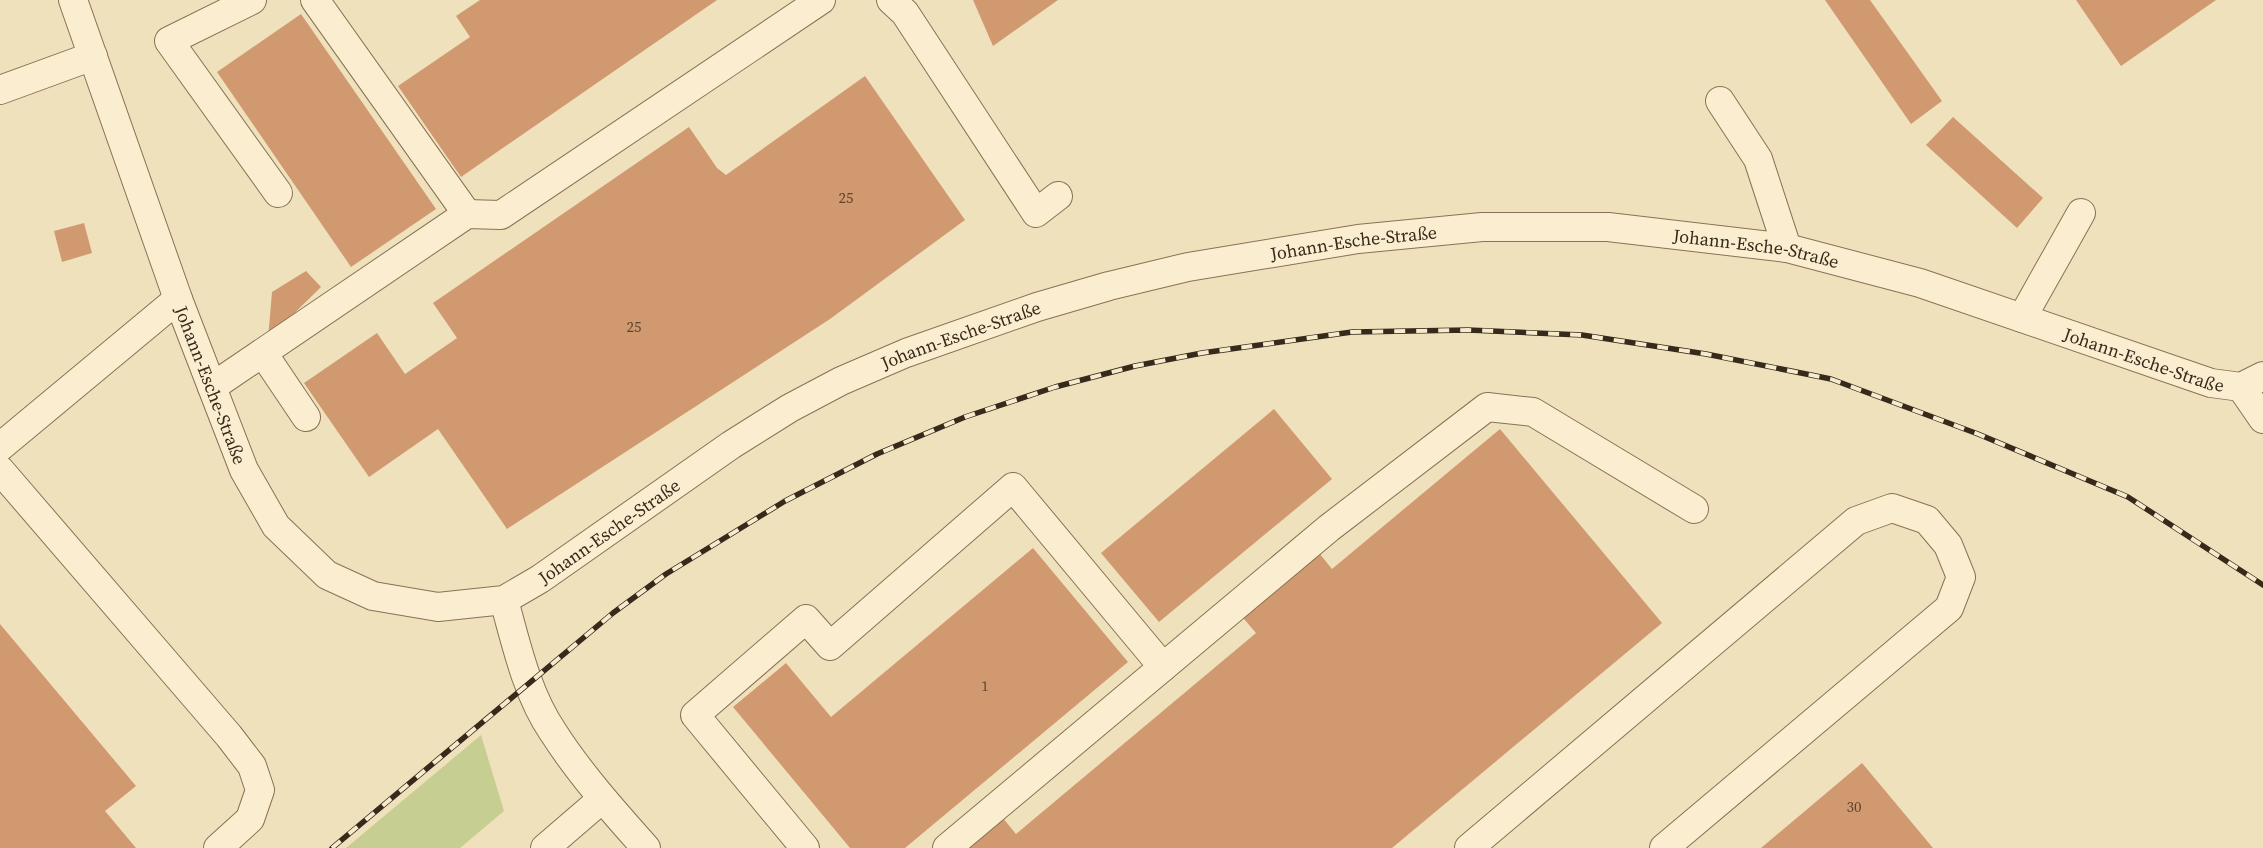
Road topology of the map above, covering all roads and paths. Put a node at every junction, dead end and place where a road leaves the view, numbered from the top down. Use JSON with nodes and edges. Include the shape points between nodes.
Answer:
{"nodes":[{"id":1,"x":73,"y":0,"type":"edge"},
{"id":2,"x":252,"y":0,"type":"edge"},
{"id":3,"x":821,"y":0,"type":"edge"},
{"id":4,"x":891,"y":0,"type":"edge"},
{"id":5,"x":324,"y":3,"type":"edge"},
{"id":6,"x":93,"y":56,"type":"junction"},
{"id":7,"x":0,"y":90,"type":"edge"},
{"id":8,"x":1720,"y":101,"type":"dead end"},
{"id":9,"x":278,"y":193,"type":"dead end"},
{"id":10,"x":1058,"y":196,"type":"dead end"},
{"id":11,"x":2081,"y":213,"type":"dead end"},
{"id":12,"x":467,"y":214,"type":"junction"},
{"id":13,"x":1787,"y":248,"type":"junction"},
{"id":14,"x":178,"y":299,"type":"junction"},
{"id":15,"x":2022,"y":318,"type":"junction"},
{"id":16,"x":263,"y":353,"type":"junction"},
{"id":17,"x":2252,"y":382,"type":"edge"},
{"id":18,"x":212,"y":387,"type":"junction"},
{"id":19,"x":306,"y":417,"type":"dead end"},
{"id":20,"x":2263,"y":419,"type":"edge"},
{"id":21,"x":0,"y":446,"type":"edge"},
{"id":22,"x":0,"y":470,"type":"edge"},
{"id":23,"x":1694,"y":509,"type":"dead end"},
{"id":24,"x":504,"y":600,"type":"junction"},
{"id":25,"x":1162,"y":667,"type":"junction"},
{"id":26,"x":602,"y":799,"type":"junction"},
{"id":27,"x":577,"y":835,"type":"edge"},
{"id":28,"x":218,"y":848,"type":"edge"},
{"id":29,"x":545,"y":848,"type":"edge"},
{"id":30,"x":646,"y":848,"type":"edge"},
{"id":31,"x":805,"y":848,"type":"edge"},
{"id":32,"x":947,"y":848,"type":"edge"},
{"id":33,"x":1469,"y":848,"type":"edge"},
{"id":34,"x":1664,"y":848,"type":"edge"}],
"edges":[{"from":1,"to":6,"type":"street","name":"Johann-Esche-Straße"},
{"from":2,"to":9,"type":"street","via":[[169,41]]},
{"from":3,"to":12,"type":"street","via":[[501,215]]},
{"from":4,"to":10,"type":"street","via":[[905,13],[1036,213]]},
{"from":5,"to":12,"type":"street"},
{"from":6,"to":7,"type":"street"},
{"from":6,"to":14,"type":"street","name":"Johann-Esche-Straße"},
{"from":8,"to":13,"type":"street","via":[[1758,159]]},
{"from":11,"to":15,"type":"street"},
{"from":12,"to":16,"type":"street"},
{"from":13,"to":15,"type":"street","name":"Johann-Esche-Straße","via":[[1920,283]]},
{"from":13,"to":24,"type":"street","name":"Johann-Esche-Straße","via":[[1608,227],[1482,227],[1358,239],[1188,267],[1109,286],[1037,307],[906,353],[790,408],[731,444],[540,579]]},
{"from":14,"to":18,"type":"street","name":"Johann-Esche-Straße"},
{"from":14,"to":21,"type":"street"},
{"from":15,"to":17,"type":"street","name":"Johann-Esche-Straße","via":[[2211,383]]},
{"from":16,"to":18,"type":"street"},
{"from":16,"to":19,"type":"street"},
{"from":17,"to":20,"type":"street"},
{"from":18,"to":24,"type":"street","name":"Johann-Esche-Straße","via":[[244,470],[276,526],[327,575],[374,596],[438,607]]},
{"from":22,"to":28,"type":"street","via":[[252,766],[260,790],[250,819]]},
{"from":23,"to":25,"type":"street","via":[[1533,412],[1487,406],[1329,528]]},
{"from":24,"to":26,"type":"street","via":[[528,683],[552,731]]},
{"from":25,"to":31,"type":"street","via":[[1013,487],[830,646],[806,619],[695,715]]},
{"from":25,"to":32,"type":"street"},
{"from":26,"to":27,"type":"street"},
{"from":26,"to":30,"type":"street"},
{"from":27,"to":29,"type":"street"},
{"from":33,"to":34,"type":"street","via":[[1856,521],[1892,508],[1927,520],[1948,545],[1961,576],[1949,608]]}]}
